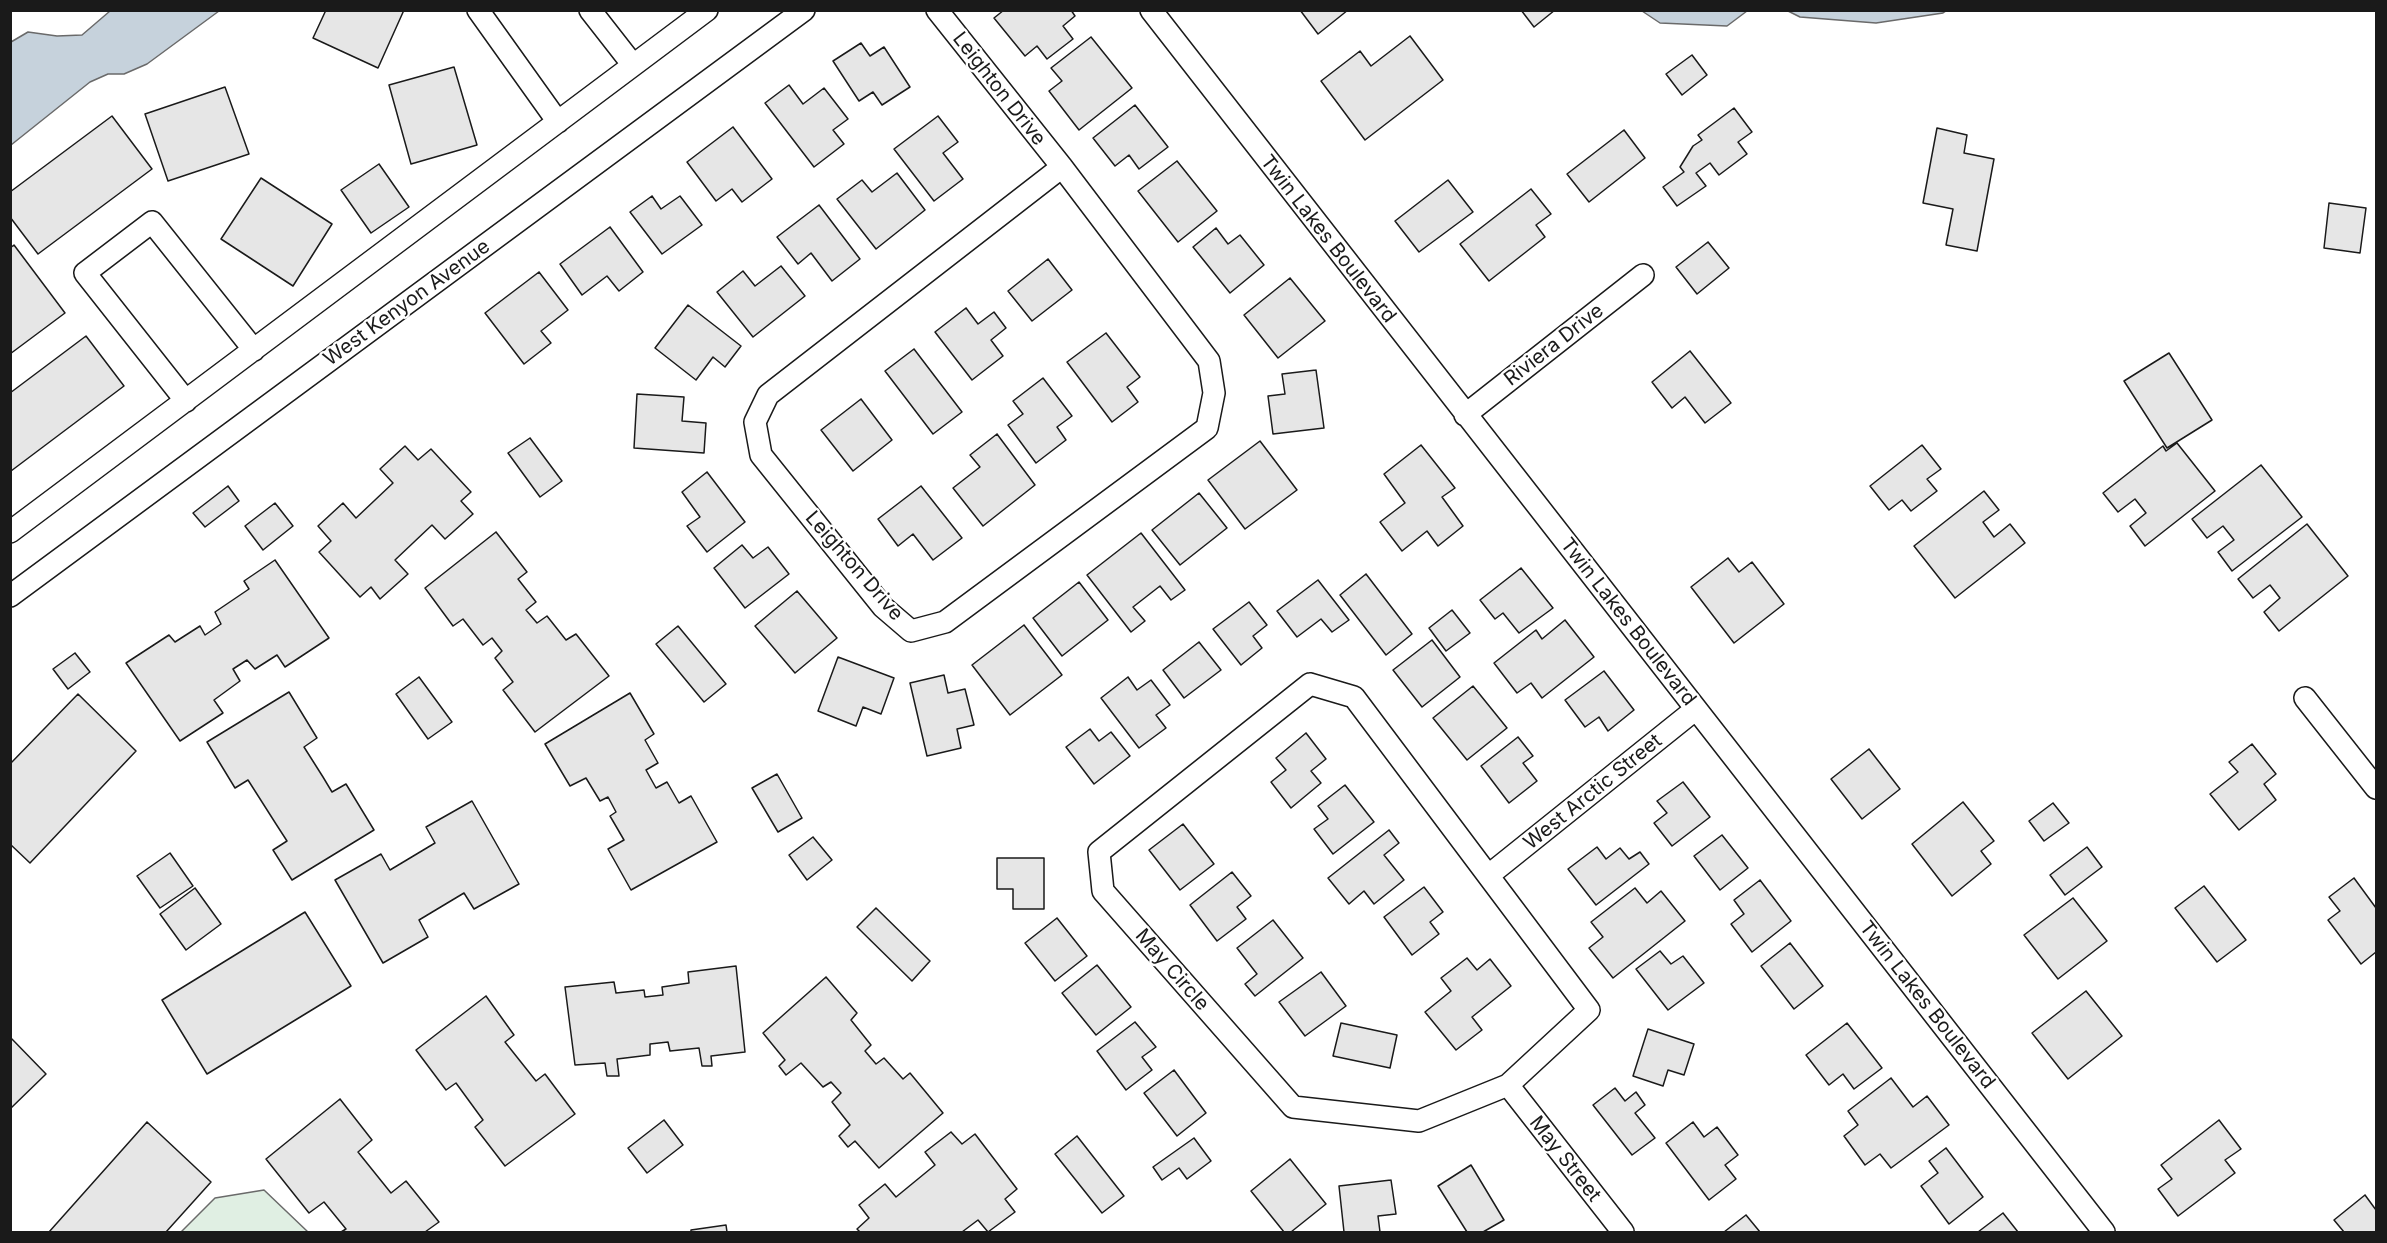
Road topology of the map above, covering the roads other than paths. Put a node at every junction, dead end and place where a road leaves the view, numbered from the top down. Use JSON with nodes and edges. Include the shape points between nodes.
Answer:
{"nodes":[{"id":1,"x":478,"y":10,"type":"edge"},
{"id":2,"x":590,"y":10,"type":"edge"},
{"id":3,"x":707,"y":10,"type":"edge"},
{"id":4,"x":804,"y":10,"type":"edge"},
{"id":5,"x":937,"y":10,"type":"edge"},
{"id":6,"x":1151,"y":10,"type":"edge"},
{"id":7,"x":633,"y":65,"type":"junction"},
{"id":8,"x":558,"y":122,"type":"junction"},
{"id":9,"x":1062,"y":167,"type":"junction"},
{"id":10,"x":1643,"y":275,"type":"dead end"},
{"id":11,"x":254,"y":350,"type":"junction"},
{"id":12,"x":186,"y":401,"type":"junction"},
{"id":13,"x":1465,"y":415,"type":"junction"},
{"id":14,"x":10,"y":532,"type":"edge"},
{"id":15,"x":10,"y":596,"type":"edge"},
{"id":16,"x":2305,"y":698,"type":"dead end"},
{"id":17,"x":1696,"y":709,"type":"junction"},
{"id":18,"x":2376,"y":788,"type":"edge"},
{"id":19,"x":1490,"y":875,"type":"junction"},
{"id":20,"x":1508,"y":1085,"type":"junction"},
{"id":21,"x":1623,"y":1233,"type":"edge"},
{"id":22,"x":2104,"y":1233,"type":"edge"}],
"edges":[{"from":1,"to":8,"type":"street"},
{"from":2,"to":7,"type":"street"},
{"from":3,"to":7,"type":"street"},
{"from":4,"to":15,"type":"street","name":"West Kenyon Avenue"},
{"from":5,"to":9,"type":"street","name":"Leighton Drive"},
{"from":6,"to":13,"type":"street","name":"Twin Lakes Boulevard"},
{"from":7,"to":8,"type":"street"},
{"from":8,"to":11,"type":"street"},
{"from":9,"to":9,"type":"street","name":"Leighton Drive","via":[[1209,361],[1214,393],[1207,428],[945,622],[911,631],[883,607],[762,456],[755,422],[768,395]]},
{"from":10,"to":13,"type":"street","name":"Riviera Drive"},
{"from":11,"to":12,"type":"street"},
{"from":11,"to":12,"type":"street","via":[[152,222],[86,273]]},
{"from":12,"to":14,"type":"street"},
{"from":13,"to":17,"type":"street","name":"Twin Lakes Boulevard"},
{"from":16,"to":18,"type":"street"},
{"from":17,"to":19,"type":"street","name":"West Arctic Street"},
{"from":17,"to":22,"type":"street","name":"Twin Lakes Boulevard"},
{"from":19,"to":20,"type":"street","name":"May Circle","via":[[1590,1010]]},
{"from":19,"to":20,"type":"street","name":"May Circle","via":[[1354,697],[1310,684],[1099,852],[1103,891],[1293,1107],[1419,1121]]},
{"from":20,"to":21,"type":"street","name":"May Street"}]}
